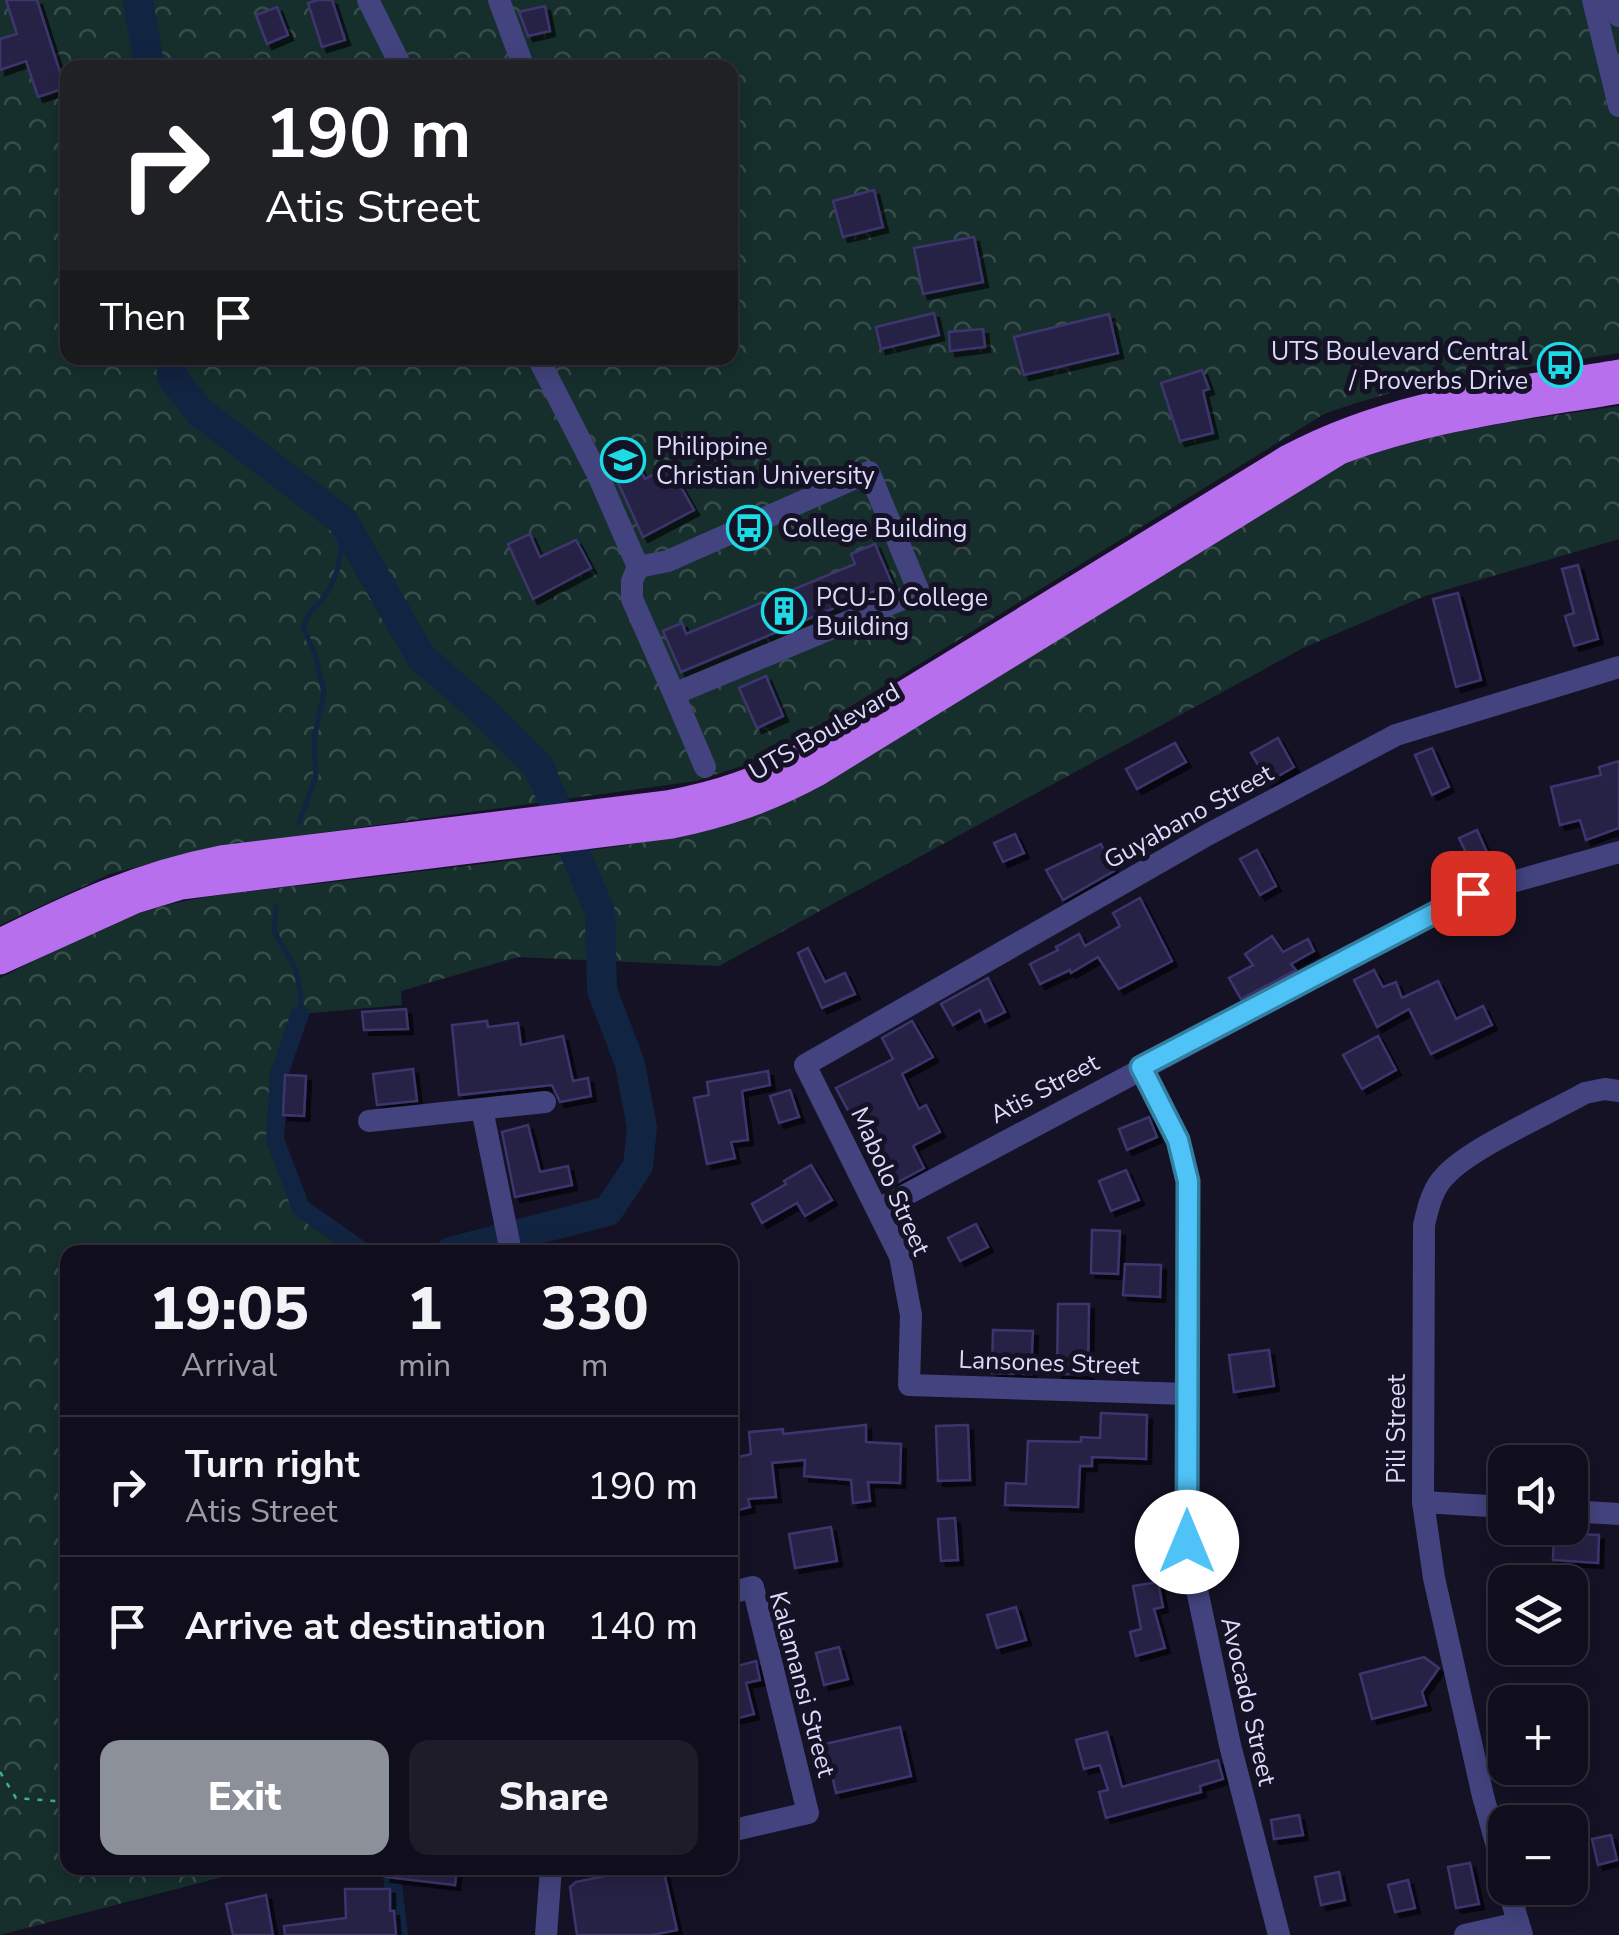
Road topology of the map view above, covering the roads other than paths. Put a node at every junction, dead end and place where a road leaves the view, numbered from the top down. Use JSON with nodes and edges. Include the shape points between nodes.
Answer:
{"nodes":[{"id":1,"x":368,"y":0,"type":"edge"},
{"id":2,"x":499,"y":0,"type":"edge"},
{"id":3,"x":1593,"y":0,"type":"edge"},
{"id":4,"x":1615,"y":0,"type":"edge"},
{"id":5,"x":1619,"y":16,"type":"edge"},
{"id":6,"x":398,"y":60,"type":"edge"},
{"id":7,"x":521,"y":60,"type":"edge"},
{"id":8,"x":1619,"y":106,"type":"edge"},
{"id":9,"x":542,"y":365,"type":"edge"},
{"id":10,"x":1619,"y":372,"type":"edge"},
{"id":11,"x":1619,"y":391,"type":"edge"},
{"id":12,"x":638,"y":567,"type":"junction"},
{"id":13,"x":1619,"y":666,"type":"edge"},
{"id":14,"x":674,"y":694,"type":"junction"},
{"id":15,"x":706,"y":767,"type":"dead end"},
{"id":16,"x":594,"y":824,"type":"junction"},
{"id":17,"x":518,"y":834,"type":"junction"},
{"id":18,"x":1619,"y":852,"type":"edge"},
{"id":19,"x":0,"y":941,"type":"edge"},
{"id":20,"x":0,"y":962,"type":"edge"},
{"id":21,"x":805,"y":1064,"type":"joint"},
{"id":22,"x":1141,"y":1067,"type":"junction"},
{"id":23,"x":1619,"y":1091,"type":"edge"},
{"id":24,"x":545,"y":1102,"type":"dead end"},
{"id":25,"x":482,"y":1109,"type":"junction"},
{"id":26,"x":370,"y":1121,"type":"dead end"},
{"id":27,"x":880,"y":1209,"type":"junction"},
{"id":28,"x":510,"y":1245,"type":"edge"},
{"id":29,"x":909,"y":1385,"type":"joint"},
{"id":30,"x":1188,"y":1394,"type":"junction"},
{"id":31,"x":1423,"y":1502,"type":"junction"},
{"id":32,"x":1488,"y":1506,"type":"edge"},
{"id":33,"x":1588,"y":1512,"type":"edge"},
{"id":34,"x":1619,"y":1514,"type":"edge"},
{"id":35,"x":738,"y":1591,"type":"edge"},
{"id":36,"x":1488,"y":1814,"type":"edge"},
{"id":37,"x":738,"y":1829,"type":"edge"},
{"id":38,"x":557,"y":1875,"type":"edge"},
{"id":39,"x":1513,"y":1905,"type":"edge"},
{"id":40,"x":1520,"y":1929,"type":"edge"},
{"id":41,"x":546,"y":1935,"type":"edge"},
{"id":42,"x":1279,"y":1935,"type":"edge"},
{"id":43,"x":1465,"y":1935,"type":"edge"}],
"edges":[{"from":1,"to":6,"type":"street"},
{"from":2,"to":7,"type":"street"},
{"from":3,"to":8,"type":"street"},
{"from":4,"to":5,"type":"street"},
{"from":9,"to":12,"type":"street"},
{"from":10,"to":16,"type":"main road","name":"UTS Boulevard","via":[[1428,404],[1333,433],[762,778]]},
{"from":11,"to":16,"type":"main road","name":"UTS Boulevard","via":[[1432,423],[1340,452],[772,798],[726,815]]},
{"from":12,"to":14,"type":"street","via":[[632,599]]},
{"from":12,"to":14,"type":"street","via":[[684,554],[870,472],[919,592]]},
{"from":13,"to":21,"type":"street","name":"Guyabano Street","via":[[1396,735]]},
{"from":14,"to":15,"type":"street"},
{"from":16,"to":17,"type":"main road","name":"UTS Boulevard"},
{"from":17,"to":19,"type":"main road","name":"UTS Boulevard","via":[[176,867],[127,882]]},
{"from":17,"to":20,"type":"main road","name":"UTS Boulevard","via":[[181,887],[135,900]]},
{"from":18,"to":22,"type":"street","name":"Atis Street","via":[[1473,893]]},
{"from":21,"to":27,"type":"street","name":"Mabolo Street"},
{"from":22,"to":27,"type":"street","name":"Atis Street"},
{"from":22,"to":30,"type":"street","name":"Avocado Street","via":[[1178,1140],[1188,1181]]},
{"from":23,"to":31,"type":"street","name":"Pili Street","via":[[1585,1094],[1472,1156],[1444,1176],[1429,1202]]},
{"from":24,"to":25,"type":"street"},
{"from":25,"to":26,"type":"street"},
{"from":25,"to":28,"type":"street"},
{"from":27,"to":29,"type":"street","name":"Mabolo Street","via":[[900,1256],[911,1315]]},
{"from":29,"to":30,"type":"street","name":"Lansones Street"},
{"from":30,"to":42,"type":"street","name":"Avocado Street","via":[[1192,1573]]},
{"from":31,"to":32,"type":"street"},
{"from":31,"to":36,"type":"street","name":"Pili Street"},
{"from":33,"to":34,"type":"street"},
{"from":35,"to":37,"type":"street","name":"Kalamansi Street","via":[[754,1587],[808,1813]]},
{"from":38,"to":41,"type":"street"},
{"from":39,"to":40,"type":"street"},
{"from":40,"to":43,"type":"street"}]}
